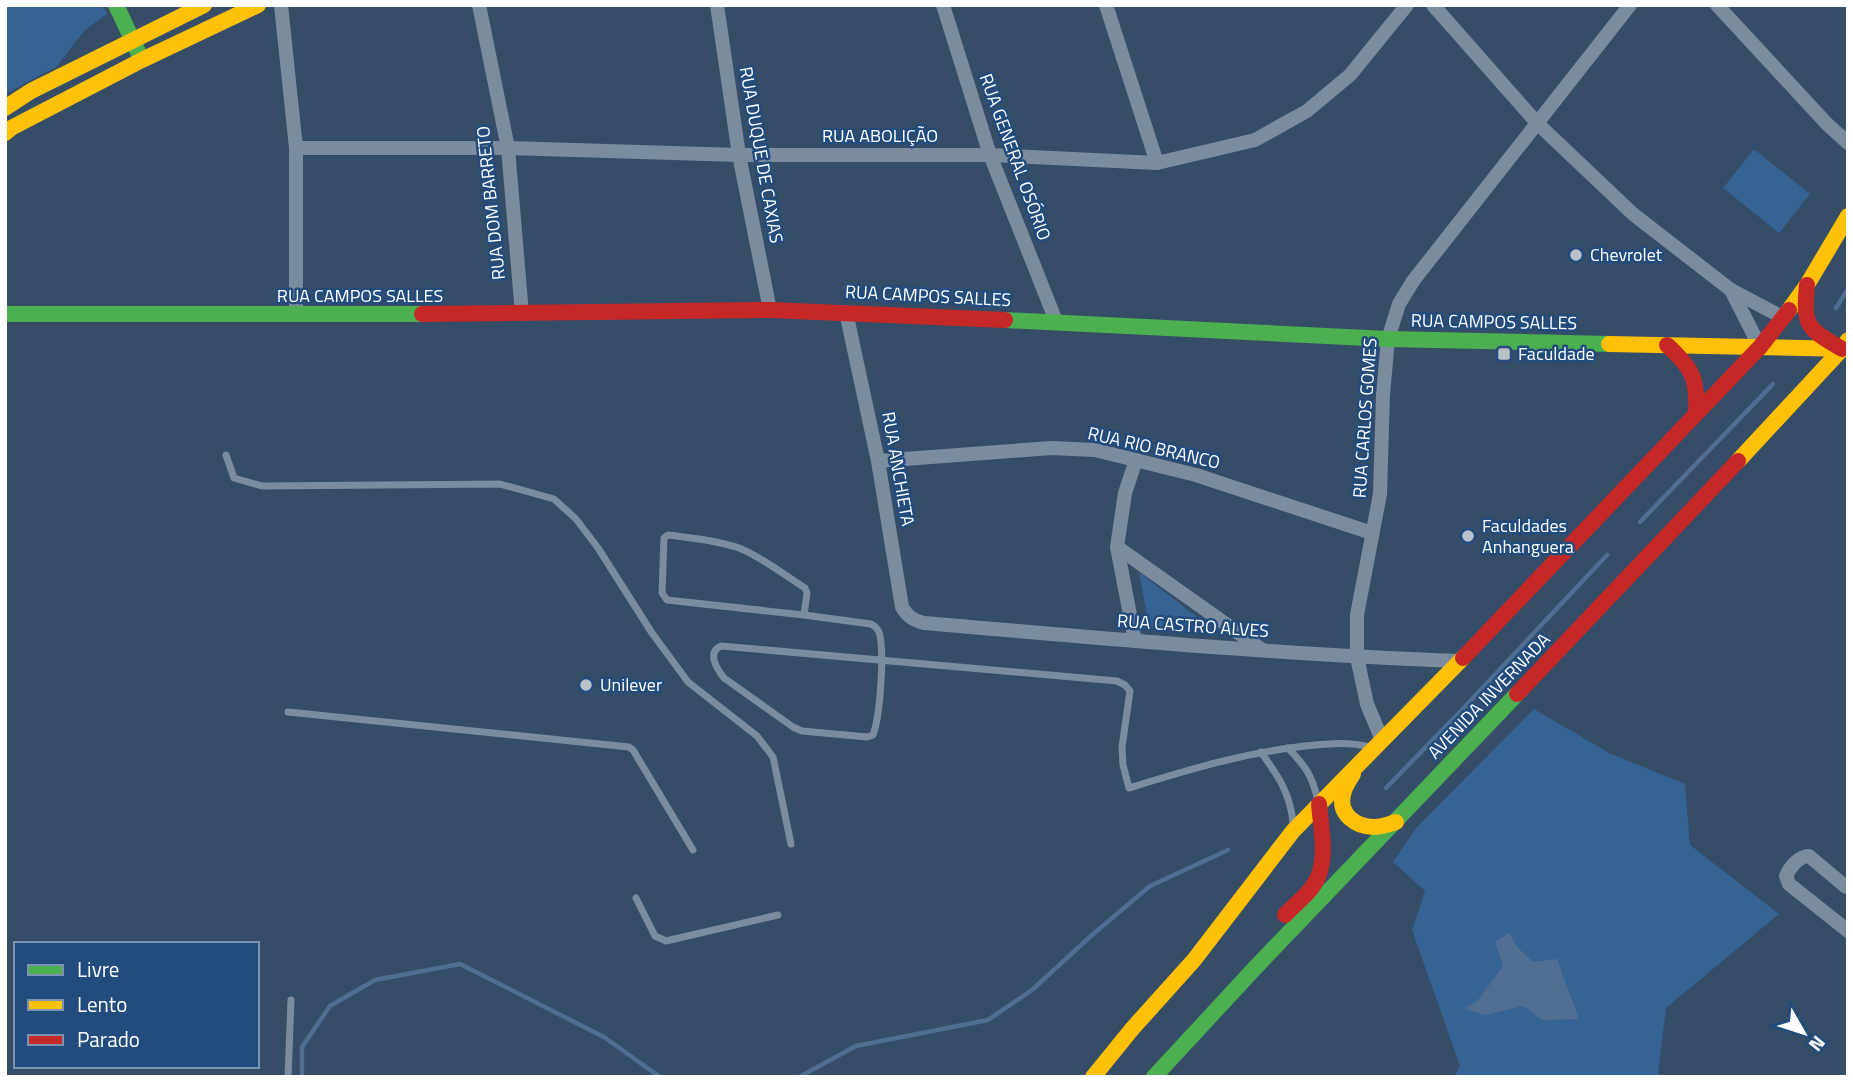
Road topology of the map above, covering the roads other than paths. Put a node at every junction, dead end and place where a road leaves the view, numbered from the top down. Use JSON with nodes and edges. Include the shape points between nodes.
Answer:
{"nodes":[{"id":1,"x":116,"y":5,"type":"edge"},
{"id":2,"x":204,"y":5,"type":"edge"},
{"id":3,"x":258,"y":5,"type":"edge"},
{"id":4,"x":281,"y":5,"type":"edge"},
{"id":5,"x":480,"y":5,"type":"edge"},
{"id":6,"x":717,"y":5,"type":"edge"},
{"id":7,"x":943,"y":5,"type":"edge"},
{"id":8,"x":1106,"y":5,"type":"edge"},
{"id":9,"x":1407,"y":5,"type":"edge"},
{"id":10,"x":1433,"y":5,"type":"edge"},
{"id":11,"x":1630,"y":5,"type":"edge"},
{"id":12,"x":1717,"y":5,"type":"edge"},
{"id":13,"x":132,"y":41,"type":"junction"},
{"id":14,"x":142,"y":60,"type":"junction"},
{"id":15,"x":5,"y":108,"type":"edge"},
{"id":16,"x":1537,"y":123,"type":"junction"},
{"id":17,"x":5,"y":133,"type":"edge"},
{"id":18,"x":1848,"y":143,"type":"edge"},
{"id":19,"x":296,"y":148,"type":"junction"},
{"id":20,"x":508,"y":148,"type":"junction"},
{"id":21,"x":739,"y":155,"type":"junction"},
{"id":22,"x":990,"y":155,"type":"junction"},
{"id":23,"x":1157,"y":163,"type":"junction"},
{"id":24,"x":1848,"y":216,"type":"edge"},
{"id":25,"x":1807,"y":285,"type":"junction"},
{"id":26,"x":1731,"y":290,"type":"junction"},
{"id":27,"x":770,"y":310,"type":"junction"},
{"id":28,"x":846,"y":312,"type":"junction"},
{"id":29,"x":5,"y":314,"type":"edge"},
{"id":30,"x":522,"y":314,"type":"junction"},
{"id":31,"x":296,"y":315,"type":"junction"},
{"id":32,"x":1784,"y":318,"type":"junction"},
{"id":33,"x":1056,"y":321,"type":"junction"},
{"id":34,"x":1388,"y":339,"type":"junction"},
{"id":35,"x":1667,"y":345,"type":"junction"},
{"id":36,"x":1760,"y":346,"type":"junction"},
{"id":37,"x":1846,"y":346,"type":"edge"},
{"id":38,"x":1696,"y":413,"type":"junction"},
{"id":39,"x":226,"y":455,"type":"dead end"},
{"id":40,"x":1136,"y":460,"type":"junction"},
{"id":41,"x":878,"y":461,"type":"junction"},
{"id":42,"x":1372,"y":533,"type":"junction"},
{"id":43,"x":1116,"y":547,"type":"junction"},
{"id":44,"x":804,"y":615,"type":"junction"},
{"id":45,"x":924,"y":623,"type":"joint"},
{"id":46,"x":1135,"y":641,"type":"junction"},
{"id":47,"x":1263,"y":651,"type":"junction"},
{"id":48,"x":1357,"y":657,"type":"junction"},
{"id":49,"x":881,"y":661,"type":"junction"},
{"id":50,"x":1460,"y":661,"type":"junction"},
{"id":51,"x":288,"y":712,"type":"dead end"},
{"id":52,"x":1378,"y":744,"type":"junction"},
{"id":53,"x":1288,"y":748,"type":"junction"},
{"id":54,"x":1261,"y":752,"type":"junction"},
{"id":55,"x":1357,"y":765,"type":"junction"},
{"id":56,"x":1319,"y":804,"type":"junction"},
{"id":57,"x":1396,"y":822,"type":"junction"},
{"id":58,"x":1293,"y":831,"type":"junction"},
{"id":59,"x":791,"y":844,"type":"dead end"},
{"id":60,"x":1321,"y":847,"type":"junction"},
{"id":61,"x":693,"y":850,"type":"dead end"},
{"id":62,"x":1846,"y":887,"type":"edge"},
{"id":63,"x":636,"y":898,"type":"dead end"},
{"id":64,"x":778,"y":915,"type":"dead end"},
{"id":65,"x":1848,"y":931,"type":"edge"},
{"id":66,"x":1254,"y":969,"type":"junction"},
{"id":67,"x":291,"y":1000,"type":"dead end"},
{"id":68,"x":288,"y":1077,"type":"edge"},
{"id":69,"x":1093,"y":1077,"type":"edge"},
{"id":70,"x":1154,"y":1077,"type":"edge"}],
"edges":[{"from":1,"to":13,"type":"main road"},
{"from":2,"to":13,"type":"main road"},
{"from":3,"to":14,"type":"main road"},
{"from":4,"to":19,"type":"street"},
{"from":5,"to":20,"type":"street","name":"RUA DOM BARRETO"},
{"from":6,"to":21,"type":"street","name":"RUA DUQUE DE CAXIAS"},
{"from":7,"to":22,"type":"street","name":"RUA GENERAL OSÓRIO"},
{"from":8,"to":23,"type":"street"},
{"from":9,"to":23,"type":"street","name":"RUA ABOLIÇÃO","via":[[1350,75],[1307,111],[1255,140]]},
{"from":10,"to":16,"type":"street"},
{"from":11,"to":16,"type":"street","name":"RUA CARLOS GOMES"},
{"from":12,"to":18,"type":"street"},
{"from":13,"to":14,"type":"main road"},
{"from":13,"to":15,"type":"main road"},
{"from":14,"to":17,"type":"main road"},
{"from":16,"to":26,"type":"street","via":[[1633,214]]},
{"from":16,"to":34,"type":"street","name":"RUA CARLOS GOMES","via":[[1413,281],[1399,304]]},
{"from":19,"to":20,"type":"street","name":"RUA ABOLIÇÃO"},
{"from":19,"to":31,"type":"street"},
{"from":20,"to":21,"type":"street","name":"RUA ABOLIÇÃO"},
{"from":20,"to":30,"type":"street","name":"RUA DOM BARRETO"},
{"from":21,"to":22,"type":"street","name":"RUA ABOLIÇÃO"},
{"from":21,"to":27,"type":"street","name":"RUA DUQUE DE CAXIAS"},
{"from":22,"to":23,"type":"street","name":"RUA ABOLIÇÃO"},
{"from":22,"to":33,"type":"street","name":"RUA GENERAL OSÓRIO"},
{"from":24,"to":25,"type":"main road"},
{"from":25,"to":32,"type":"main road"},
{"from":25,"to":37,"type":"main road","via":[[1805,321],[1812,330]]},
{"from":26,"to":32,"type":"street"},
{"from":26,"to":36,"type":"street"},
{"from":27,"to":28,"type":"main road","name":"RUA CAMPOS SALLES"},
{"from":27,"to":30,"type":"main road","name":"RUA CAMPOS SALLES"},
{"from":28,"to":33,"type":"main road","name":"RUA CAMPOS SALLES"},
{"from":28,"to":41,"type":"street","name":"RUA ANCHIETA"},
{"from":29,"to":31,"type":"main road","name":"RUA CAMPOS SALLES"},
{"from":30,"to":31,"type":"main road","name":"RUA CAMPOS SALLES"},
{"from":32,"to":36,"type":"main road"},
{"from":33,"to":34,"type":"main road","name":"RUA CAMPOS SALLES"},
{"from":34,"to":35,"type":"main road","name":"RUA CAMPOS SALLES"},
{"from":34,"to":42,"type":"street","name":"RUA CARLOS GOMES","via":[[1380,494]]},
{"from":35,"to":36,"type":"main road","name":"RUA CAMPOS SALLES"},
{"from":35,"to":38,"type":"main road","via":[[1690,366],[1698,387]]},
{"from":36,"to":37,"type":"main road","name":"RUA CAMPOS SALLES"},
{"from":36,"to":38,"type":"main road"},
{"from":37,"to":57,"type":"main road","name":"AVENIDA INVERNADA"},
{"from":38,"to":50,"type":"main road"},
{"from":39,"to":59,"type":"lane","via":[[234,478],[262,486],[500,484],[554,499],[598,548],[688,682],[757,736],[773,757]]},
{"from":40,"to":41,"type":"street","name":"RUA RIO BRANCO","via":[[1095,450],[1051,448]]},
{"from":40,"to":42,"type":"street","name":"RUA RIO BRANCO"},
{"from":40,"to":43,"type":"street"},
{"from":41,"to":45,"type":"street","name":"RUA ANCHIETA","via":[[902,607],[907,616]]},
{"from":42,"to":48,"type":"street","name":"RUA CARLOS GOMES","via":[[1357,615]]},
{"from":43,"to":46,"type":"street"},
{"from":43,"to":47,"type":"street"},
{"from":44,"to":44,"type":"lane","via":[[805,588],[747,552],[698,538],[664,538],[662,593],[667,600]]},
{"from":44,"to":49,"type":"lane","via":[[871,624],[879,634]]},
{"from":45,"to":46,"type":"street","name":"RUA CASTRO ALVES"},
{"from":46,"to":47,"type":"street","name":"RUA CASTRO ALVES"},
{"from":47,"to":48,"type":"street","name":"RUA CASTRO ALVES"},
{"from":48,"to":50,"type":"street","name":"RUA CASTRO ALVES"},
{"from":48,"to":52,"type":"street","name":"RUA CARLOS GOMES"},
{"from":49,"to":49,"type":"lane","via":[[875,731],[867,737],[793,727],[724,677],[713,651],[721,646]]},
{"from":49,"to":54,"type":"lane","via":[[1125,684],[1130,700],[1122,747],[1129,788]]},
{"from":50,"to":52,"type":"main road"},
{"from":51,"to":61,"type":"lane","via":[[629,747]]},
{"from":52,"to":53,"type":"lane"},
{"from":52,"to":55,"type":"main road"},
{"from":53,"to":54,"type":"lane"},
{"from":53,"to":56,"type":"lane","via":[[1314,781]]},
{"from":54,"to":58,"type":"lane","via":[[1284,785]]},
{"from":55,"to":56,"type":"main road"},
{"from":55,"to":57,"type":"main road","via":[[1343,793],[1349,819],[1368,827]]},
{"from":56,"to":58,"type":"main road"},
{"from":56,"to":60,"type":"main road"},
{"from":57,"to":66,"type":"main road","name":"AVENIDA INVERNADA"},
{"from":58,"to":60,"type":"main road"},
{"from":58,"to":69,"type":"main road","via":[[1194,960]]},
{"from":60,"to":66,"type":"main road","via":[[1322,862],[1313,886],[1275,926]]},
{"from":62,"to":65,"type":"street","via":[[1809,856],[1800,858],[1786,876],[1789,884]]},
{"from":63,"to":64,"type":"lane","via":[[655,936],[666,942]]},
{"from":66,"to":70,"type":"main road","name":"AVENIDA INVERNADA"},
{"from":67,"to":68,"type":"lane"}]}
